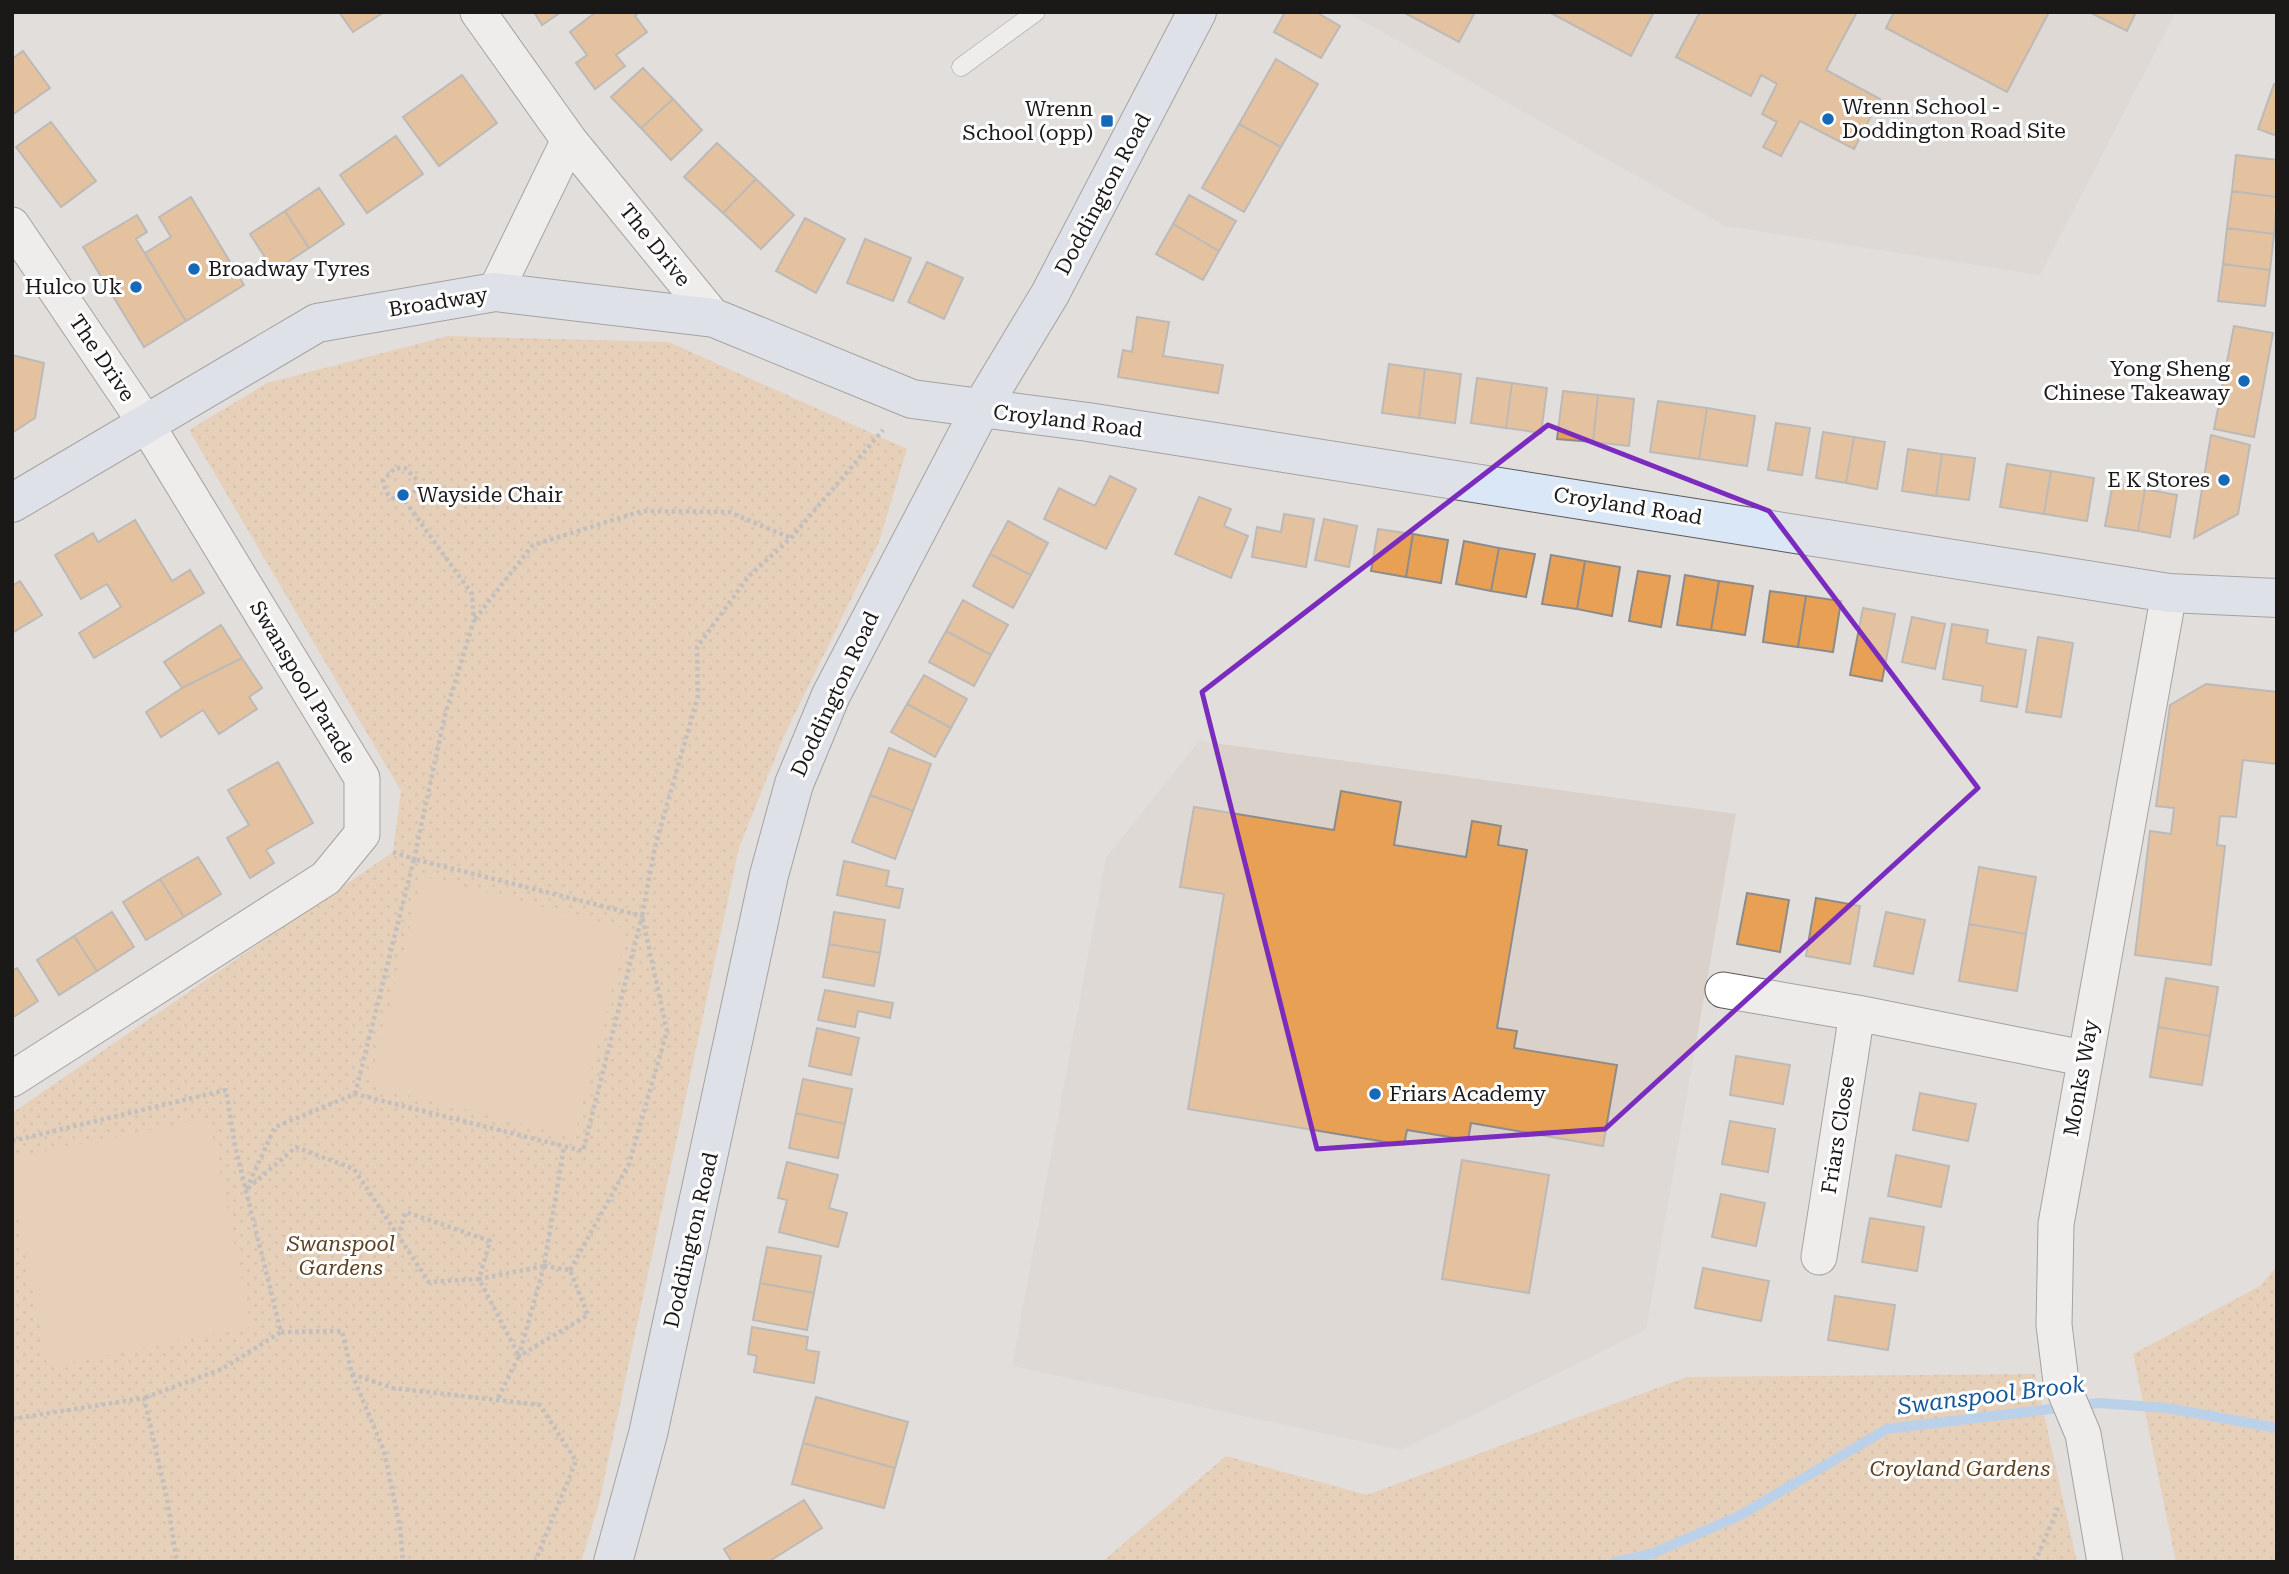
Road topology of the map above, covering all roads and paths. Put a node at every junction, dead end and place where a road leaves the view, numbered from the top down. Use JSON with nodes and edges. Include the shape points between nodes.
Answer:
{"nodes":[{"id":1,"x":478,"y":12,"type":"edge"},
{"id":2,"x":1036,"y":12,"type":"edge"},
{"id":3,"x":1198,"y":12,"type":"edge"},
{"id":4,"x":961,"y":67,"type":"dead end"},
{"id":5,"x":569,"y":140,"type":"junction"},
{"id":6,"x":12,"y":225,"type":"edge"},
{"id":7,"x":495,"y":292,"type":"junction"},
{"id":8,"x":714,"y":318,"type":"junction"},
{"id":9,"x":912,"y":399,"type":"junction"},
{"id":10,"x":980,"y":410,"type":"junction"},
{"id":11,"x":145,"y":422,"type":"junction"},
{"id":12,"x":405,"y":501,"type":"junction"},
{"id":13,"x":12,"y":503,"type":"edge"},
{"id":14,"x":791,"y":538,"type":"junction"},
{"id":15,"x":2169,"y":593,"type":"junction"},
{"id":16,"x":2277,"y":598,"type":"edge"},
{"id":17,"x":474,"y":620,"type":"junction"},
{"id":18,"x":362,"y":834,"type":"junction"},
{"id":19,"x":414,"y":859,"type":"junction"},
{"id":20,"x":642,"y":916,"type":"junction"},
{"id":21,"x":1723,"y":990,"type":"dead end"},
{"id":22,"x":1857,"y":1013,"type":"junction"},
{"id":23,"x":2083,"y":1058,"type":"junction"},
{"id":24,"x":12,"y":1079,"type":"edge"},
{"id":25,"x":355,"y":1094,"type":"junction"},
{"id":26,"x":12,"y":1141,"type":"edge"},
{"id":27,"x":564,"y":1147,"type":"junction"},
{"id":28,"x":246,"y":1190,"type":"junction"},
{"id":29,"x":398,"y":1238,"type":"junction"},
{"id":30,"x":1819,"y":1257,"type":"dead end"},
{"id":31,"x":544,"y":1266,"type":"junction"},
{"id":32,"x":570,"y":1270,"type":"junction"},
{"id":33,"x":479,"y":1279,"type":"junction"},
{"id":34,"x":281,"y":1332,"type":"junction"},
{"id":35,"x":519,"y":1356,"type":"junction"},
{"id":36,"x":352,"y":1374,"type":"junction"},
{"id":37,"x":144,"y":1398,"type":"junction"},
{"id":38,"x":497,"y":1400,"type":"junction"},
{"id":39,"x":12,"y":1419,"type":"edge"},
{"id":40,"x":2063,"y":1507,"type":"dead end"},
{"id":41,"x":177,"y":1562,"type":"edge"},
{"id":42,"x":403,"y":1562,"type":"edge"},
{"id":43,"x":535,"y":1562,"type":"edge"},
{"id":44,"x":613,"y":1562,"type":"edge"},
{"id":45,"x":2035,"y":1562,"type":"edge"},
{"id":46,"x":2105,"y":1562,"type":"edge"}],
"edges":[{"from":1,"to":5,"type":"street","name":"The Drive"},
{"from":2,"to":4,"type":"lane"},
{"from":3,"to":10,"type":"main road","name":"Doddington Road","via":[[1046,302]]},
{"from":5,"to":7,"type":"street"},
{"from":5,"to":8,"type":"street","name":"The Drive"},
{"from":6,"to":11,"type":"street","name":"The Drive"},
{"from":7,"to":8,"type":"main road","name":"Broadway"},
{"from":7,"to":11,"type":"main road","name":"Broadway","via":[[317,323]]},
{"from":8,"to":9,"type":"main road","name":"Broadway"},
{"from":9,"to":10,"type":"main road","name":"Broadway"},
{"from":9,"to":14,"type":"path","via":[[894,434],[883,429]]},
{"from":10,"to":15,"type":"main road","name":"Croyland Road","via":[[1129,428]]},
{"from":10,"to":44,"type":"main road","name":"Doddington Road","via":[[831,695],[794,784],[769,875],[648,1434]]},
{"from":11,"to":13,"type":"main road","name":"Broadway"},
{"from":11,"to":18,"type":"street","name":"Swanspool Parade","via":[[362,778]]},
{"from":12,"to":12,"type":"path","via":[[393,500],[385,492],[383,481],[396,468],[405,468],[416,480],[415,491]]},
{"from":12,"to":17,"type":"path","via":[[472,594]]},
{"from":14,"to":17,"type":"path","via":[[729,512],[642,511],[533,545]]},
{"from":14,"to":20,"type":"path","via":[[749,576],[697,647],[698,696],[655,847]]},
{"from":15,"to":16,"type":"main road","name":"Croyland Road"},
{"from":15,"to":23,"type":"street","name":"Monks Way"},
{"from":17,"to":19,"type":"path","via":[[445,715]]},
{"from":18,"to":19,"type":"path"},
{"from":18,"to":24,"type":"street","via":[[326,878]]},
{"from":19,"to":20,"type":"path"},
{"from":19,"to":25,"type":"path"},
{"from":20,"to":27,"type":"path","via":[[583,1152]]},
{"from":20,"to":32,"type":"path","via":[[667,1031],[629,1164]]},
{"from":21,"to":22,"type":"street"},
{"from":22,"to":23,"type":"street"},
{"from":22,"to":30,"type":"street","name":"Friars Close"},
{"from":23,"to":46,"type":"street","name":"Monks Way","via":[[2056,1224],[2054,1325],[2061,1382],[2083,1434]]},
{"from":25,"to":27,"type":"path"},
{"from":25,"to":28,"type":"path","via":[[275,1127]]},
{"from":26,"to":28,"type":"path","via":[[226,1090]]},
{"from":27,"to":31,"type":"path"},
{"from":28,"to":29,"type":"path","via":[[296,1147],[354,1169]]},
{"from":28,"to":34,"type":"path"},
{"from":29,"to":33,"type":"path","via":[[429,1282]]},
{"from":29,"to":33,"type":"path","via":[[406,1212],[490,1241]]},
{"from":31,"to":32,"type":"path"},
{"from":31,"to":33,"type":"path"},
{"from":31,"to":35,"type":"path"},
{"from":32,"to":35,"type":"path","via":[[588,1315]]},
{"from":33,"to":35,"type":"path"},
{"from":34,"to":36,"type":"path","via":[[342,1331]]},
{"from":34,"to":37,"type":"path","via":[[222,1368]]},
{"from":35,"to":38,"type":"path"},
{"from":36,"to":38,"type":"path","via":[[393,1388]]},
{"from":36,"to":42,"type":"path","via":[[384,1451]]},
{"from":37,"to":39,"type":"path"},
{"from":37,"to":41,"type":"path"},
{"from":38,"to":43,"type":"path","via":[[540,1405],[576,1461]]},
{"from":40,"to":45,"type":"path","via":[[2056,1509]]}]}
